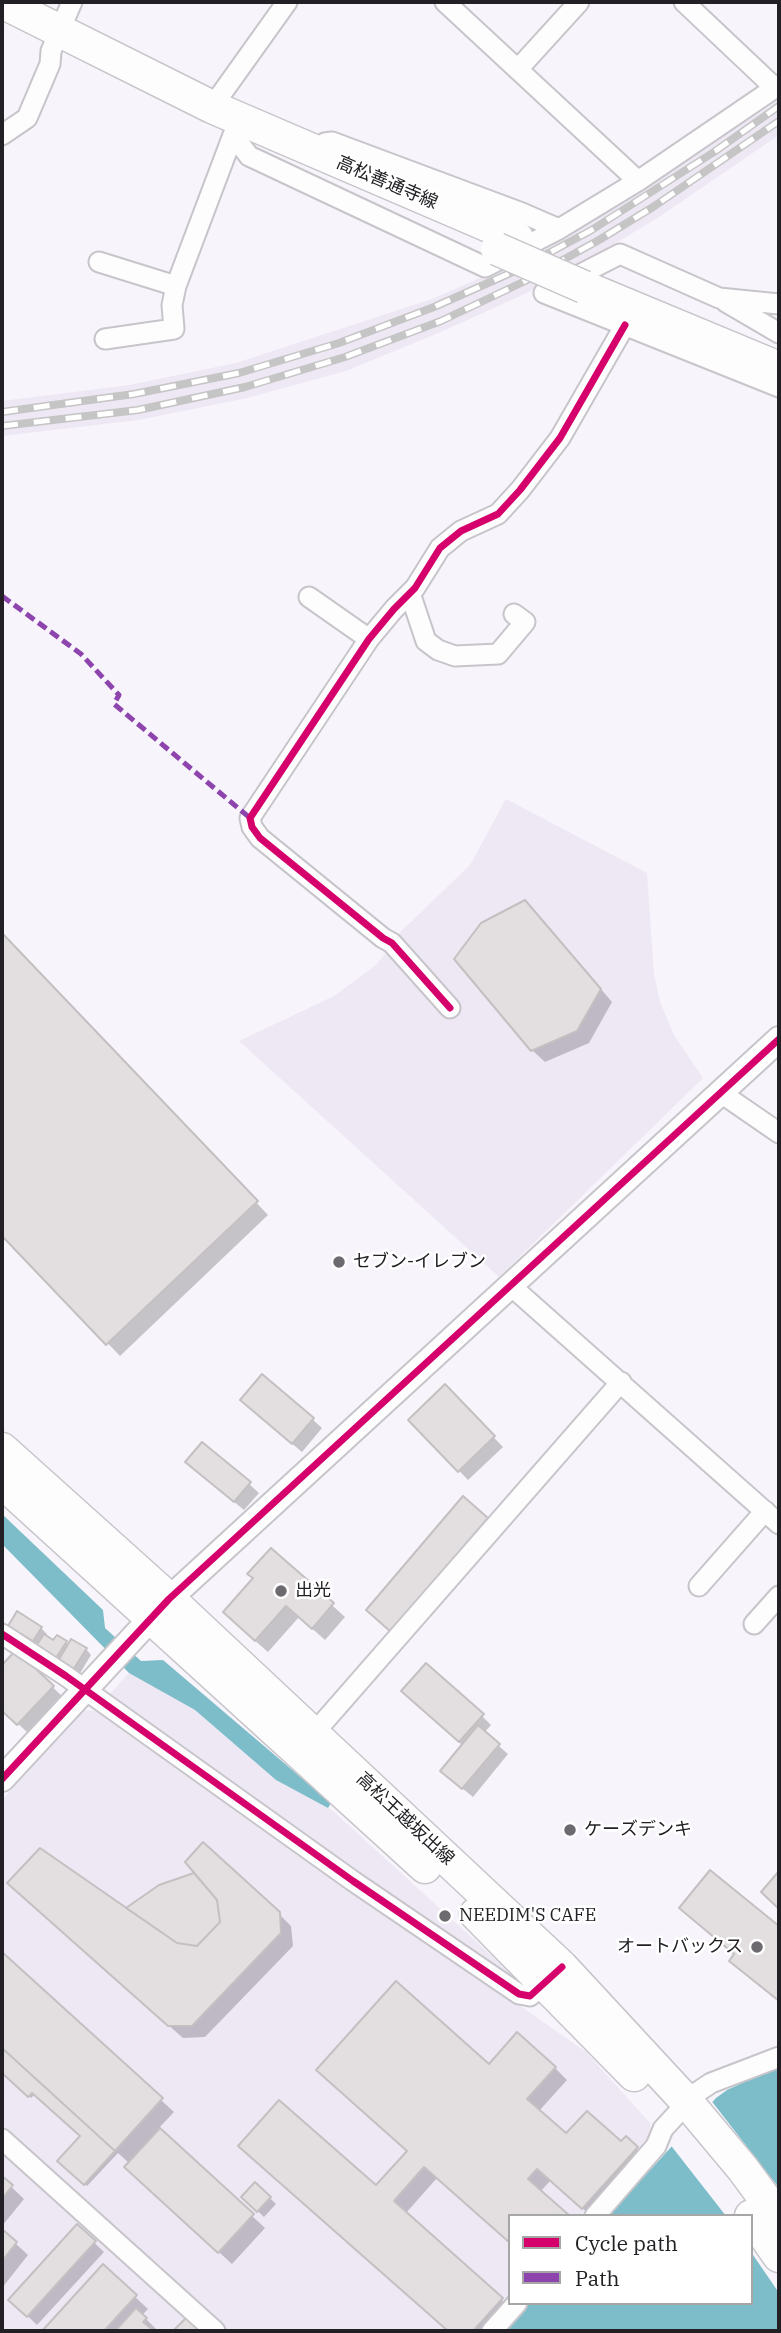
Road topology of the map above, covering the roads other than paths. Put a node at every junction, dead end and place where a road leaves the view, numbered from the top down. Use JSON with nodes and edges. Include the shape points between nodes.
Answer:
{"nodes":[{"id":1,"x":2,"y":2,"type":"edge"},
{"id":2,"x":72,"y":2,"type":"edge"},
{"id":3,"x":287,"y":2,"type":"edge"},
{"id":4,"x":445,"y":2,"type":"edge"},
{"id":5,"x":579,"y":2,"type":"edge"},
{"id":6,"x":692,"y":4,"type":"edge"},
{"id":7,"x":2,"y":26,"type":"edge"},
{"id":8,"x":55,"y":42,"type":"junction"},
{"id":9,"x":519,"y":68,"type":"junction"},
{"id":10,"x":777,"y":86,"type":"edge"},
{"id":11,"x":212,"y":107,"type":"junction"},
{"id":12,"x":2,"y":135,"type":"edge"},
{"id":13,"x":233,"y":135,"type":"junction"},
{"id":14,"x":292,"y":143,"type":"junction"},
{"id":15,"x":638,"y":181,"type":"junction"},
{"id":16,"x":559,"y":229,"type":"junction"},
{"id":17,"x":507,"y":244,"type":"junction"},
{"id":18,"x":99,"y":262,"type":"dead end"},
{"id":19,"x":593,"y":280,"type":"junction"},
{"id":20,"x":176,"y":286,"type":"junction"},
{"id":21,"x":719,"y":298,"type":"junction"},
{"id":22,"x":779,"y":304,"type":"edge"},
{"id":23,"x":625,"y":325,"type":"junction"},
{"id":24,"x":779,"y":333,"type":"edge"},
{"id":25,"x":104,"y":339,"type":"dead end"},
{"id":26,"x":779,"y":349,"type":"edge"},
{"id":27,"x":779,"y":368,"type":"edge"},
{"id":28,"x":779,"y":387,"type":"edge"},
{"id":29,"x":410,"y":593,"type":"junction"},
{"id":30,"x":309,"y":597,"type":"dead end"},
{"id":31,"x":514,"y":614,"type":"dead end"},
{"id":32,"x":369,"y":639,"type":"junction"},
{"id":33,"x":450,"y":1008,"type":"dead end"},
{"id":34,"x":779,"y":1039,"type":"edge"},
{"id":35,"x":721,"y":1093,"type":"junction"},
{"id":36,"x":779,"y":1133,"type":"edge"},
{"id":37,"x":511,"y":1286,"type":"junction"},
{"id":38,"x":621,"y":1382,"type":"junction"},
{"id":39,"x":2,"y":1449,"type":"edge"},
{"id":40,"x":2,"y":1482,"type":"edge"},
{"id":41,"x":772,"y":1518,"type":"edge"},
{"id":42,"x":699,"y":1586,"type":"dead end"},
{"id":43,"x":779,"y":1596,"type":"edge"},
{"id":44,"x":160,"y":1608,"type":"junction"},
{"id":45,"x":754,"y":1624,"type":"dead end"},
{"id":46,"x":2,"y":1634,"type":"edge"},
{"id":47,"x":83,"y":1689,"type":"junction"},
{"id":48,"x":306,"y":1743,"type":"junction"},
{"id":49,"x":2,"y":1779,"type":"edge"},
{"id":50,"x":553,"y":1975,"type":"junction"},
{"id":51,"x":779,"y":2057,"type":"edge"},
{"id":52,"x":683,"y":2114,"type":"junction"},
{"id":53,"x":2,"y":2138,"type":"edge"},
{"id":54,"x":596,"y":2214,"type":"edge"},
{"id":55,"x":750,"y":2214,"type":"edge"},
{"id":56,"x":779,"y":2218,"type":"edge"},
{"id":57,"x":753,"y":2219,"type":"edge"},
{"id":58,"x":779,"y":2256,"type":"edge"},
{"id":59,"x":515,"y":2305,"type":"edge"},
{"id":60,"x":215,"y":2331,"type":"edge"},
{"id":61,"x":492,"y":2331,"type":"edge"}],
"edges":[{"from":1,"to":8,"type":"main road","name":"高松善通寺線"},
{"from":2,"to":8,"type":"street"},
{"from":3,"to":11,"type":"street"},
{"from":4,"to":9,"type":"street"},
{"from":5,"to":9,"type":"street"},
{"from":6,"to":10,"type":"street"},
{"from":7,"to":8,"type":"main road","name":"高松善通寺線"},
{"from":8,"to":11,"type":"main road","name":"高松善通寺線"},
{"from":8,"to":12,"type":"street","via":[[27,118]]},
{"from":8,"to":13,"type":"main road","name":"高松善通寺線"},
{"from":9,"to":15,"type":"street"},
{"from":10,"to":15,"type":"street"},
{"from":11,"to":14,"type":"main road","name":"高松善通寺線"},
{"from":13,"to":16,"type":"street","via":[[249,156],[485,267]]},
{"from":13,"to":17,"type":"main road","name":"高松善通寺線"},
{"from":13,"to":20,"type":"street"},
{"from":14,"to":16,"type":"street","via":[[332,142]]},
{"from":14,"to":17,"type":"main road","name":"高松善通寺線"},
{"from":15,"to":16,"type":"street"},
{"from":17,"to":19,"type":"main road","name":"高松善通寺線","bridge":true},
{"from":18,"to":20,"type":"street"},
{"from":19,"to":26,"type":"main road","name":"高松善通寺線"},
{"from":19,"to":27,"type":"main road","name":"高松善通寺線"},
{"from":20,"to":25,"type":"street","via":[[174,329]]},
{"from":21,"to":22,"type":"street"},
{"from":21,"to":23,"type":"street","via":[[620,254],[544,293]]},
{"from":21,"to":24,"type":"street"},
{"from":23,"to":28,"type":"street"},
{"from":23,"to":29,"type":"street","via":[[559,438],[520,490],[498,514],[461,531],[440,548]]},
{"from":29,"to":31,"type":"street","via":[[426,641],[455,656],[498,654],[525,622]]},
{"from":29,"to":32,"type":"street"},
{"from":30,"to":32,"type":"street"},
{"from":32,"to":33,"type":"street","via":[[250,818],[261,838],[392,943]]},
{"from":34,"to":35,"type":"street"},
{"from":35,"to":36,"type":"street"},
{"from":35,"to":37,"type":"street"},
{"from":37,"to":38,"type":"street"},
{"from":37,"to":44,"type":"street"},
{"from":38,"to":41,"type":"street"},
{"from":38,"to":48,"type":"street"},
{"from":39,"to":44,"type":"main road","name":"高松王越坂出線"},
{"from":40,"to":44,"type":"main road","name":"高松王越坂出線"},
{"from":41,"to":42,"type":"street"},
{"from":43,"to":45,"type":"street"},
{"from":44,"to":47,"type":"street"},
{"from":44,"to":48,"type":"main road","name":"高松王越坂出線"},
{"from":46,"to":47,"type":"street"},
{"from":47,"to":49,"type":"street"},
{"from":47,"to":50,"type":"street","via":[[519,1994],[530,1996]]},
{"from":48,"to":50,"type":"main road","name":"高松王越坂出線"},
{"from":50,"to":52,"type":"main road","name":"高松王越坂出線"},
{"from":51,"to":52,"type":"street","via":[[712,2083],[696,2093]]},
{"from":52,"to":54,"type":"street","via":[[663,2129],[656,2146]]},
{"from":52,"to":55,"type":"main road","name":"高松王越坂出線"},
{"from":52,"to":56,"type":"main road","name":"高松王越坂出線","via":[[743,2169]]},
{"from":53,"to":60,"type":"street"},
{"from":57,"to":58,"type":"main road","name":"高松王越坂出線"},
{"from":59,"to":61,"type":"street"}]}
